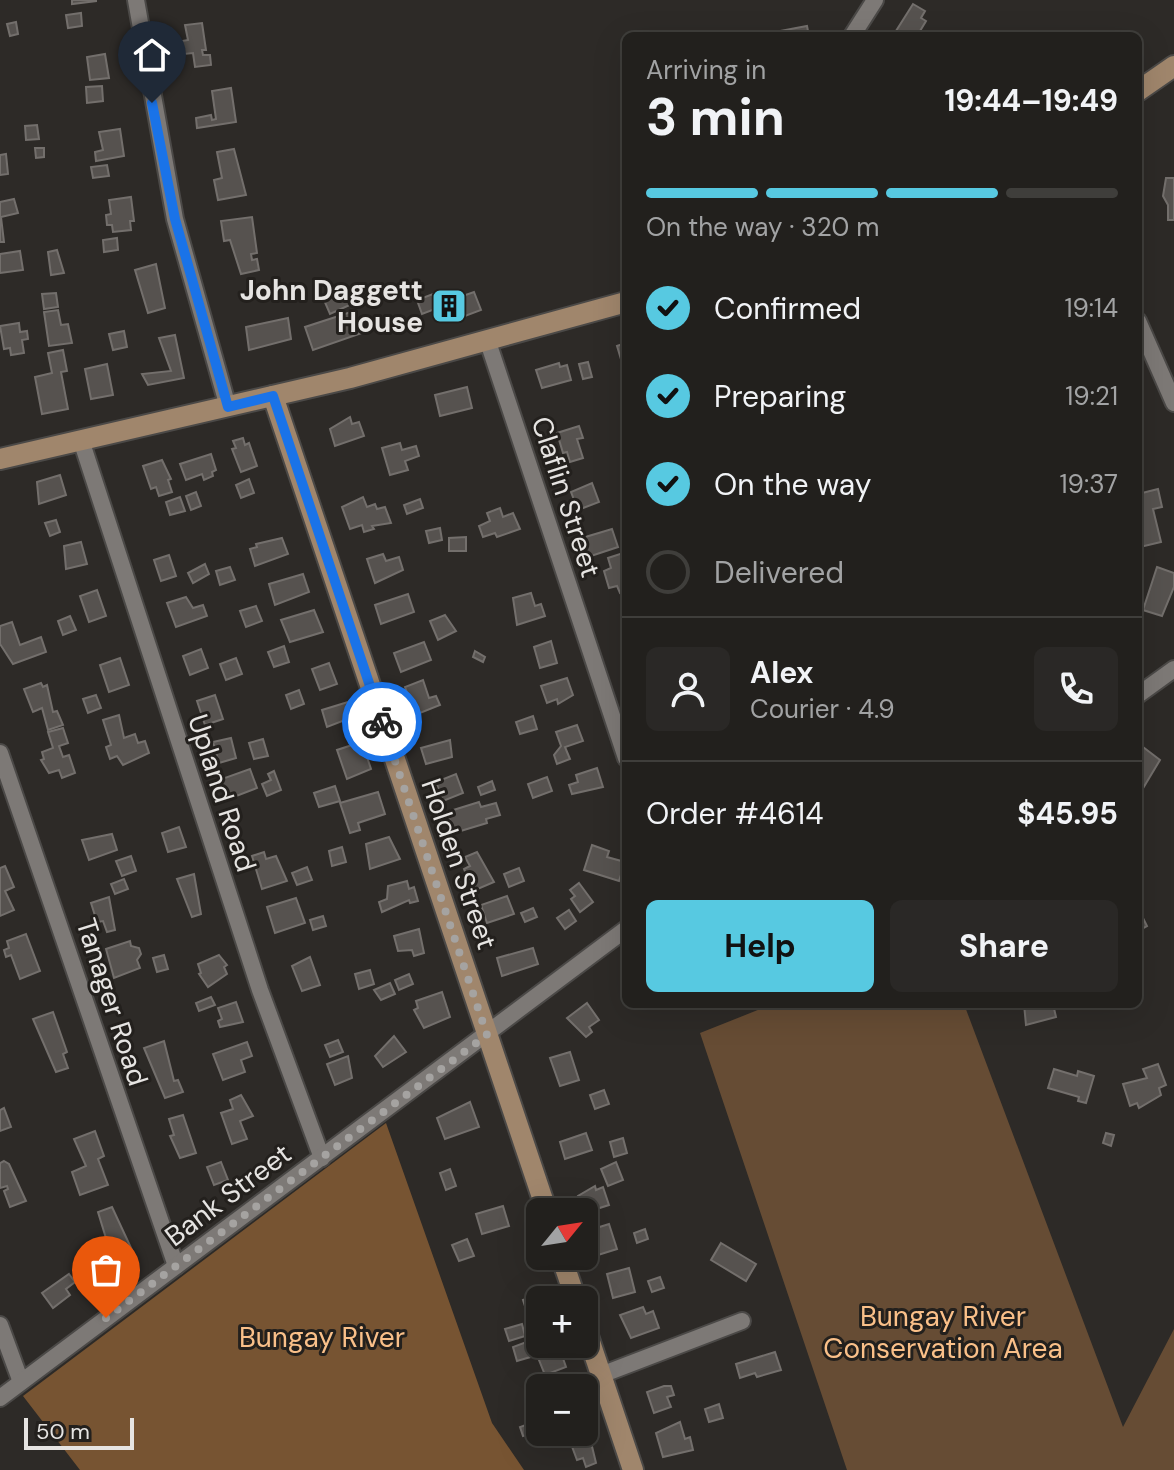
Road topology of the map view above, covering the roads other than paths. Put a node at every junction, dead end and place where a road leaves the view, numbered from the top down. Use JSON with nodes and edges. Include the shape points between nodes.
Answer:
{"nodes":[{"id":1,"x":136,"y":0,"type":"edge"},
{"id":2,"x":875,"y":0,"type":"edge"},
{"id":3,"x":855,"y":32,"type":"edge"},
{"id":4,"x":1174,"y":66,"type":"edge"},
{"id":5,"x":1142,"y":88,"type":"edge"},
{"id":6,"x":622,"y":303,"type":"edge"},
{"id":7,"x":1142,"y":330,"type":"edge"},
{"id":8,"x":488,"y":342,"type":"junction"},
{"id":9,"x":273,"y":396,"type":"junction"},
{"id":10,"x":1174,"y":403,"type":"edge"},
{"id":11,"x":228,"y":407,"type":"junction"},
{"id":12,"x":82,"y":443,"type":"junction"},
{"id":13,"x":0,"y":459,"type":"edge"},
{"id":14,"x":1174,"y":669,"type":"edge"},
{"id":15,"x":1142,"y":692,"type":"edge"},
{"id":16,"x":622,"y":746,"type":"edge"},
{"id":17,"x":0,"y":753,"type":"edge"},
{"id":18,"x":622,"y":932,"type":"edge"},
{"id":19,"x":487,"y":1035,"type":"junction"},
{"id":20,"x":322,"y":1158,"type":"junction"},
{"id":21,"x":542,"y":1198,"type":"edge"},
{"id":22,"x":176,"y":1266,"type":"junction"},
{"id":23,"x":742,"y":1321,"type":"dead end"},
{"id":24,"x":0,"y":1325,"type":"edge"},
{"id":25,"x":595,"y":1358,"type":"edge"},
{"id":26,"x":601,"y":1375,"type":"junction"},
{"id":27,"x":21,"y":1382,"type":"junction"},
{"id":28,"x":0,"y":1398,"type":"edge"},
{"id":29,"x":633,"y":1470,"type":"edge"}],
"edges":[{"from":1,"to":11,"type":"street","via":[[175,219]]},
{"from":2,"to":3,"type":"street"},
{"from":4,"to":5,"type":"main road"},
{"from":6,"to":8,"type":"main road"},
{"from":7,"to":10,"type":"street"},
{"from":8,"to":9,"type":"main road"},
{"from":8,"to":16,"type":"street","name":"Claflin Street"},
{"from":9,"to":11,"type":"main road"},
{"from":9,"to":19,"type":"main road","name":"Holden Street"},
{"from":11,"to":12,"type":"main road"},
{"from":12,"to":13,"type":"main road"},
{"from":12,"to":20,"type":"street","name":"Upland Road","via":[[255,975]]},
{"from":14,"to":15,"type":"street"},
{"from":17,"to":22,"type":"street","name":"Tanager Road"},
{"from":18,"to":19,"type":"street"},
{"from":19,"to":20,"type":"street","name":"Bank Street"},
{"from":19,"to":21,"type":"main road","name":"Holden Street"},
{"from":20,"to":22,"type":"street","name":"Bank Street"},
{"from":22,"to":27,"type":"street","name":"Bank Street"},
{"from":23,"to":26,"type":"street"},
{"from":24,"to":27,"type":"street"},
{"from":25,"to":26,"type":"main road"},
{"from":26,"to":29,"type":"main road"},
{"from":27,"to":28,"type":"street","name":"Bank Street"}]}
